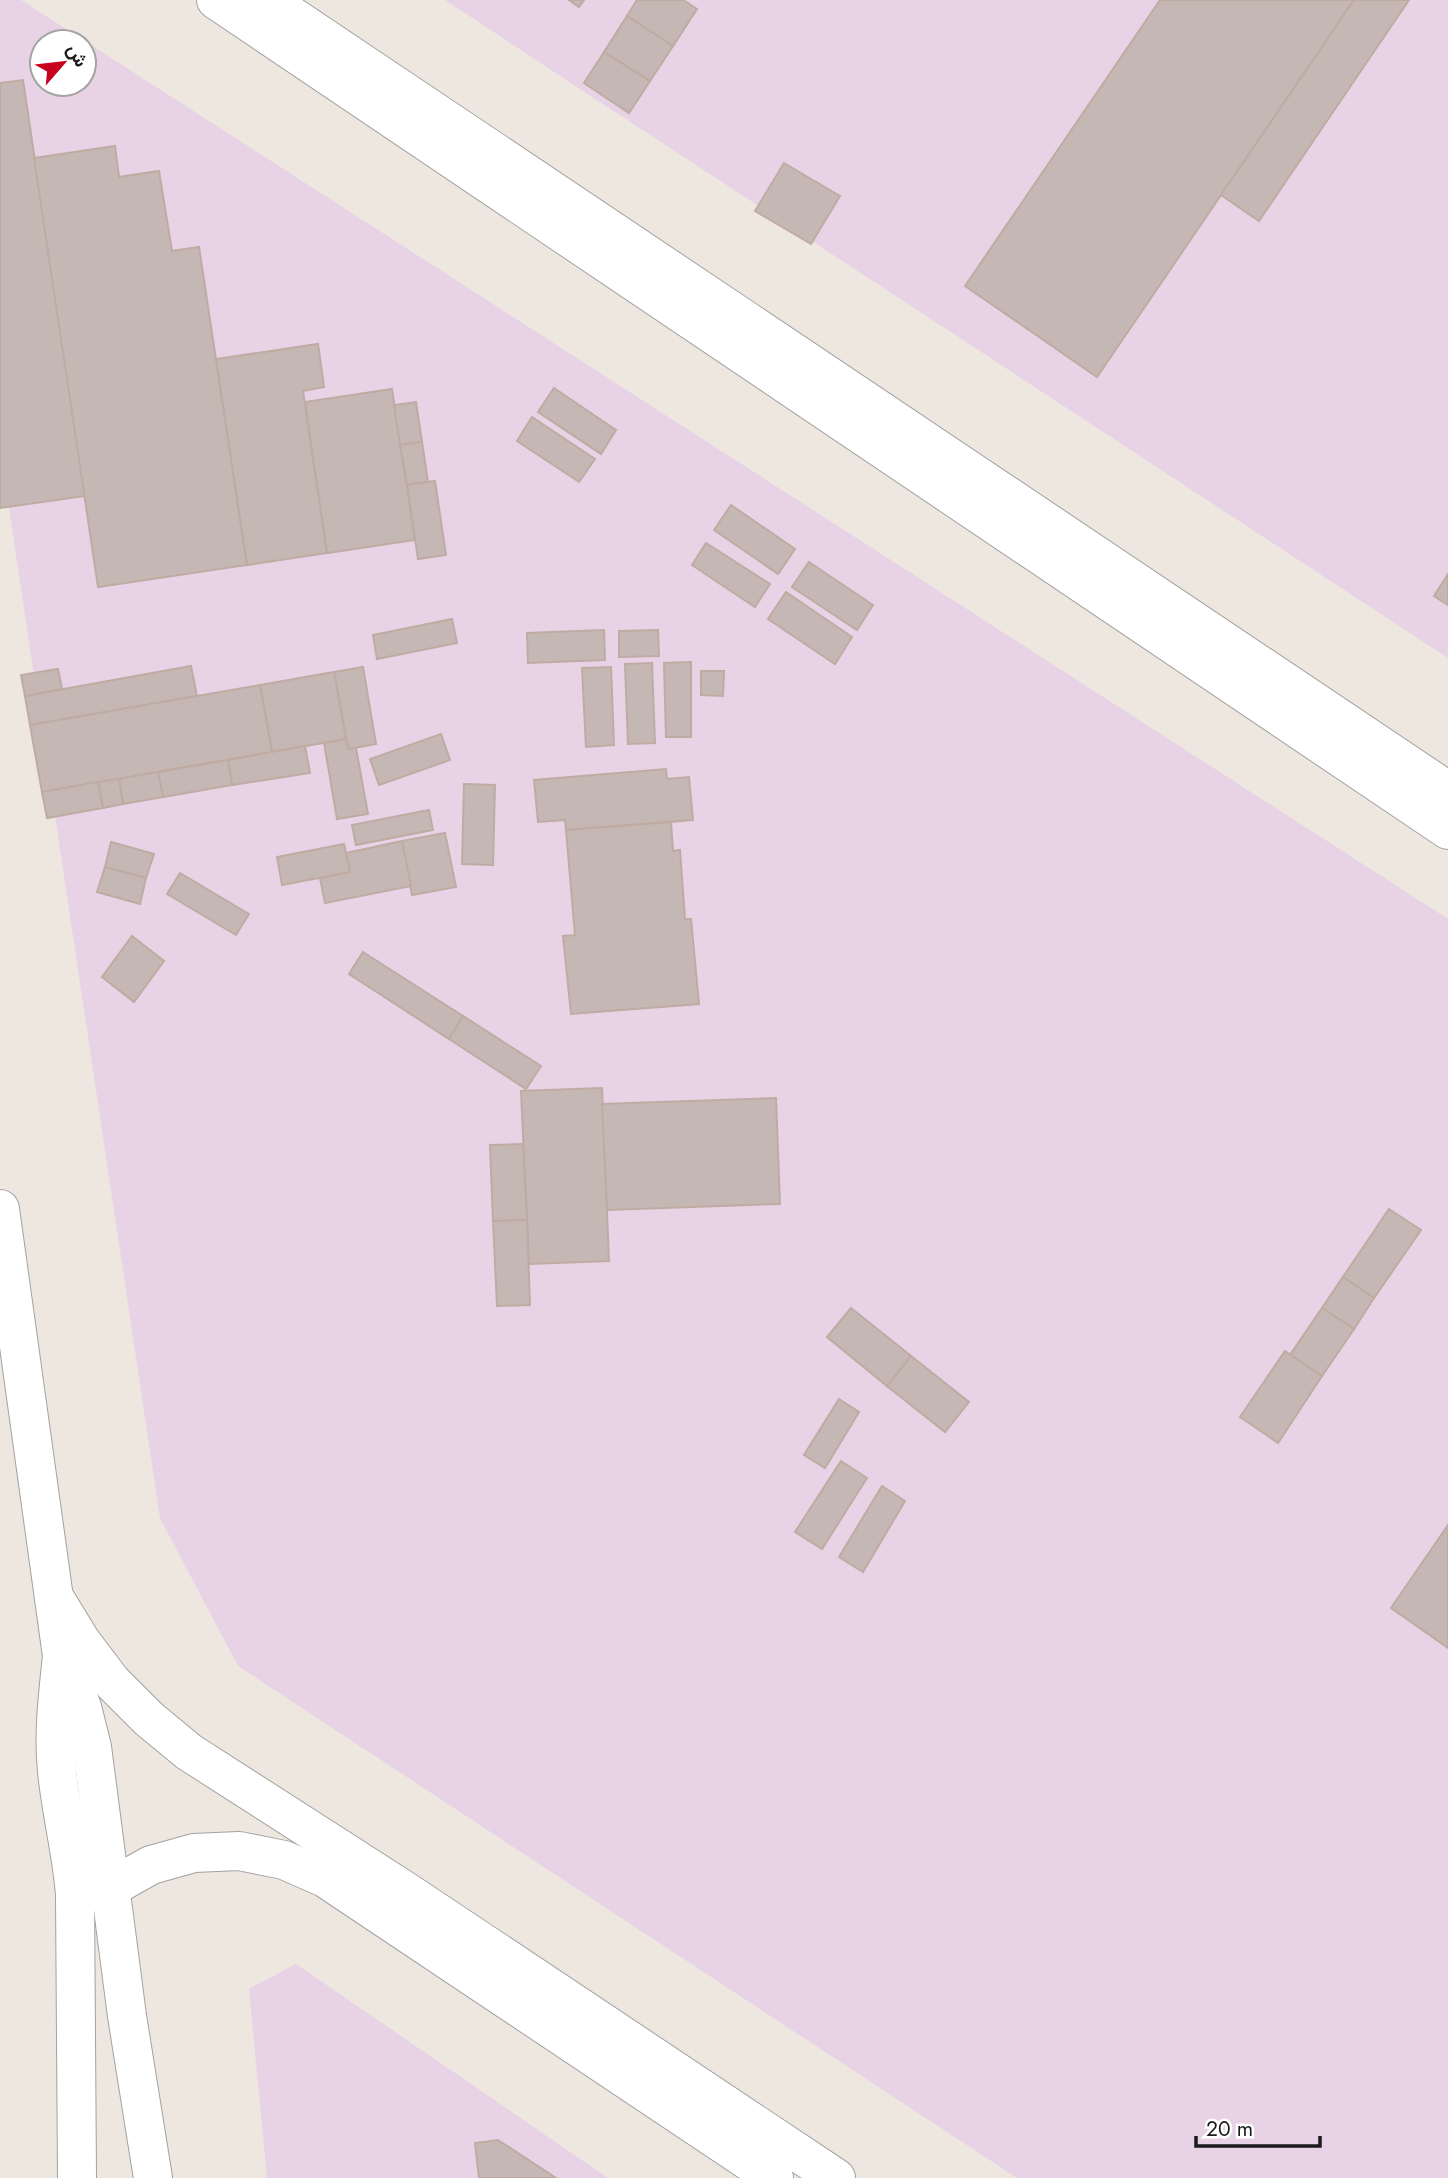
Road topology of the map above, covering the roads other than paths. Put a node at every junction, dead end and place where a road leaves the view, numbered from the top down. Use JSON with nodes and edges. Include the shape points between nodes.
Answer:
{"nodes":[{"id":1,"x":216,"y":0,"type":"edge"},
{"id":2,"x":268,"y":0,"type":"edge"},
{"id":3,"x":1448,"y":791,"type":"edge"},
{"id":4,"x":1448,"y":830,"type":"edge"},
{"id":5,"x":0,"y":1209,"type":"edge"},
{"id":6,"x":54,"y":1597,"type":"junction"},
{"id":7,"x":62,"y":1656,"type":"junction"},
{"id":8,"x":111,"y":1887,"type":"junction"},
{"id":9,"x":77,"y":2178,"type":"edge"},
{"id":10,"x":153,"y":2178,"type":"edge"},
{"id":11,"x":774,"y":2178,"type":"edge"},
{"id":12,"x":836,"y":2178,"type":"edge"}],
"edges":[{"from":1,"to":4,"type":"street"},
{"from":2,"to":3,"type":"street"},
{"from":5,"to":6,"type":"street"},
{"from":6,"to":7,"type":"street"},
{"from":6,"to":12,"type":"street","via":[[112,1682],[189,1752]]},
{"from":7,"to":8,"type":"street","via":[[92,1746]]},
{"from":7,"to":9,"type":"street","via":[[57,1759],[76,1909]]},
{"from":8,"to":10,"type":"street"},
{"from":8,"to":11,"type":"street","via":[[150,1865],[194,1853],[239,1851],[284,1860],[325,1878]]}]}
